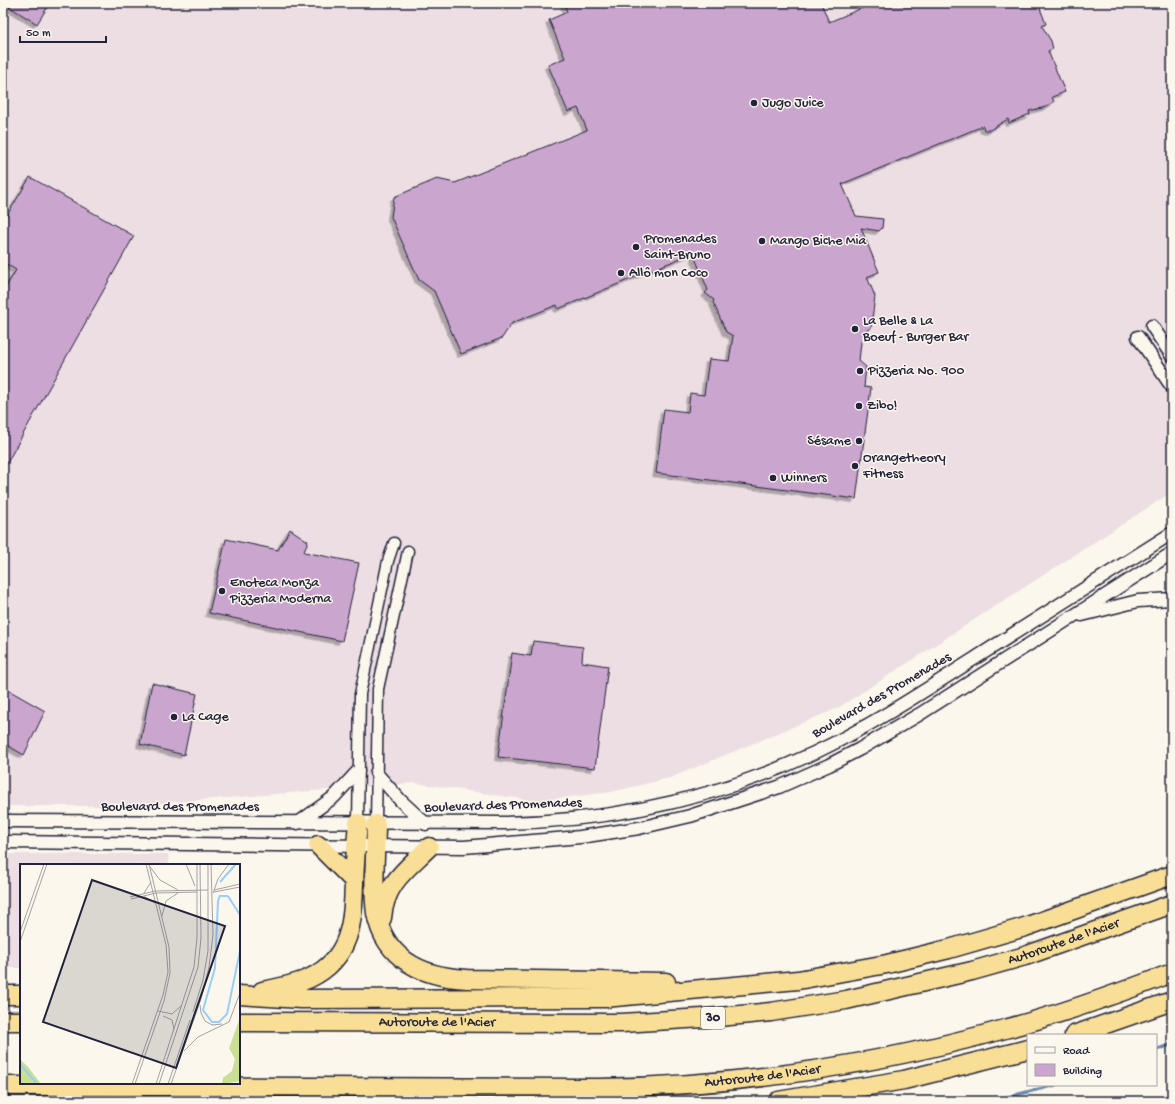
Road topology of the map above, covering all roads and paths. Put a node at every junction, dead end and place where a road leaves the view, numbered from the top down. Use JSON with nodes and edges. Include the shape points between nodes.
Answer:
{"nodes":[{"id":1,"x":1152,"y":326,"type":"dead end"},
{"id":2,"x":1138,"y":338,"type":"dead end"},
{"id":3,"x":1172,"y":356,"type":"edge"},
{"id":4,"x":1172,"y":387,"type":"edge"},
{"id":5,"x":1171,"y":531,"type":"edge"},
{"id":6,"x":394,"y":543,"type":"dead end"},
{"id":7,"x":408,"y":551,"type":"dead end"},
{"id":8,"x":1172,"y":553,"type":"edge"},
{"id":9,"x":1172,"y":599,"type":"edge"},
{"id":10,"x":1068,"y":620,"type":"junction"},
{"id":11,"x":358,"y":772,"type":"junction"},
{"id":12,"x":376,"y":773,"type":"junction"},
{"id":13,"x":3,"y":821,"type":"edge"},
{"id":14,"x":298,"y":823,"type":"junction"},
{"id":15,"x":358,"y":823,"type":"junction"},
{"id":16,"x":376,"y":824,"type":"junction"},
{"id":17,"x":426,"y":824,"type":"junction"},
{"id":18,"x":3,"y":842,"type":"edge"},
{"id":19,"x":318,"y":845,"type":"junction"},
{"id":20,"x":356,"y":846,"type":"junction"},
{"id":21,"x":376,"y":846,"type":"junction"},
{"id":22,"x":429,"y":847,"type":"junction"},
{"id":23,"x":1172,"y":875,"type":"edge"},
{"id":24,"x":354,"y":881,"type":"junction"},
{"id":25,"x":1172,"y":904,"type":"edge"},
{"id":26,"x":383,"y":933,"type":"junction"},
{"id":27,"x":1172,"y":973,"type":"edge"},
{"id":28,"x":774,"y":982,"type":"junction"},
{"id":29,"x":3,"y":995,"type":"edge"},
{"id":30,"x":20,"y":995,"type":"edge"},
{"id":31,"x":242,"y":995,"type":"edge"},
{"id":32,"x":1172,"y":1000,"type":"edge"},
{"id":33,"x":3,"y":1021,"type":"edge"},
{"id":34,"x":20,"y":1021,"type":"edge"},
{"id":35,"x":240,"y":1022,"type":"edge"},
{"id":36,"x":1077,"y":1034,"type":"edge"},
{"id":37,"x":1027,"y":1049,"type":"edge"},
{"id":38,"x":3,"y":1086,"type":"edge"},
{"id":39,"x":778,"y":1101,"type":"edge"}],
"edges":[{"from":1,"to":3,"type":"street"},
{"from":2,"to":4,"type":"street"},
{"from":5,"to":17,"type":"street","name":"Boulevard des Promenades","via":[[888,713],[828,746],[768,772],[691,798],[606,816],[538,822]]},
{"from":6,"to":11,"type":"street","via":[[361,688]]},
{"from":7,"to":12,"type":"street","via":[[378,689]]},
{"from":8,"to":10,"type":"street"},
{"from":9,"to":10,"type":"street","via":[[1123,604]]},
{"from":10,"to":22,"type":"street","via":[[875,741],[823,768],[765,792],[690,816],[620,831],[501,844]]},
{"from":11,"to":14,"type":"street","via":[[334,797]]},
{"from":11,"to":15,"type":"street"},
{"from":12,"to":16,"type":"street"},
{"from":12,"to":17,"type":"street","via":[[400,801]]},
{"from":13,"to":14,"type":"street","name":"Boulevard des Promenades"},
{"from":14,"to":15,"type":"street","name":"Boulevard des Promenades"},
{"from":15,"to":16,"type":"street","name":"Boulevard des Promenades"},
{"from":15,"to":20,"type":"highway"},
{"from":16,"to":17,"type":"street","name":"Boulevard des Promenades"},
{"from":16,"to":21,"type":"highway"},
{"from":18,"to":19,"type":"street"},
{"from":19,"to":20,"type":"street"},
{"from":19,"to":24,"type":"highway"},
{"from":20,"to":21,"type":"street"},
{"from":20,"to":24,"type":"highway"},
{"from":21,"to":22,"type":"street"},
{"from":21,"to":26,"type":"highway","via":[[376,906]]},
{"from":22,"to":26,"type":"highway","via":[[397,877],[390,889],[384,907]]},
{"from":23,"to":28,"type":"highway","via":[[1031,925],[950,949],[840,973]]},
{"from":24,"to":31,"type":"highway","via":[[351,928],[342,949],[333,961],[321,972],[302,982]]},
{"from":25,"to":35,"type":"highway","name":"Autoroute de l'Acier","number":"30","via":[[1033,953],[950,977],[846,1000],[754,1014],[622,1023]]},
{"from":26,"to":28,"type":"highway","via":[[394,950],[410,964],[442,978],[503,981]]},
{"from":27,"to":38,"type":"highway","name":"Autoroute de l'Acier","via":[[1034,1021],[947,1045],[847,1066],[748,1080],[599,1088]]},
{"from":28,"to":31,"type":"highway","via":[[604,998],[301,999]]},
{"from":29,"to":30,"type":"highway"},
{"from":32,"to":36,"type":"highway"},
{"from":33,"to":34,"type":"highway"},
{"from":37,"to":39,"type":"highway","via":[[904,1080]]}]}
